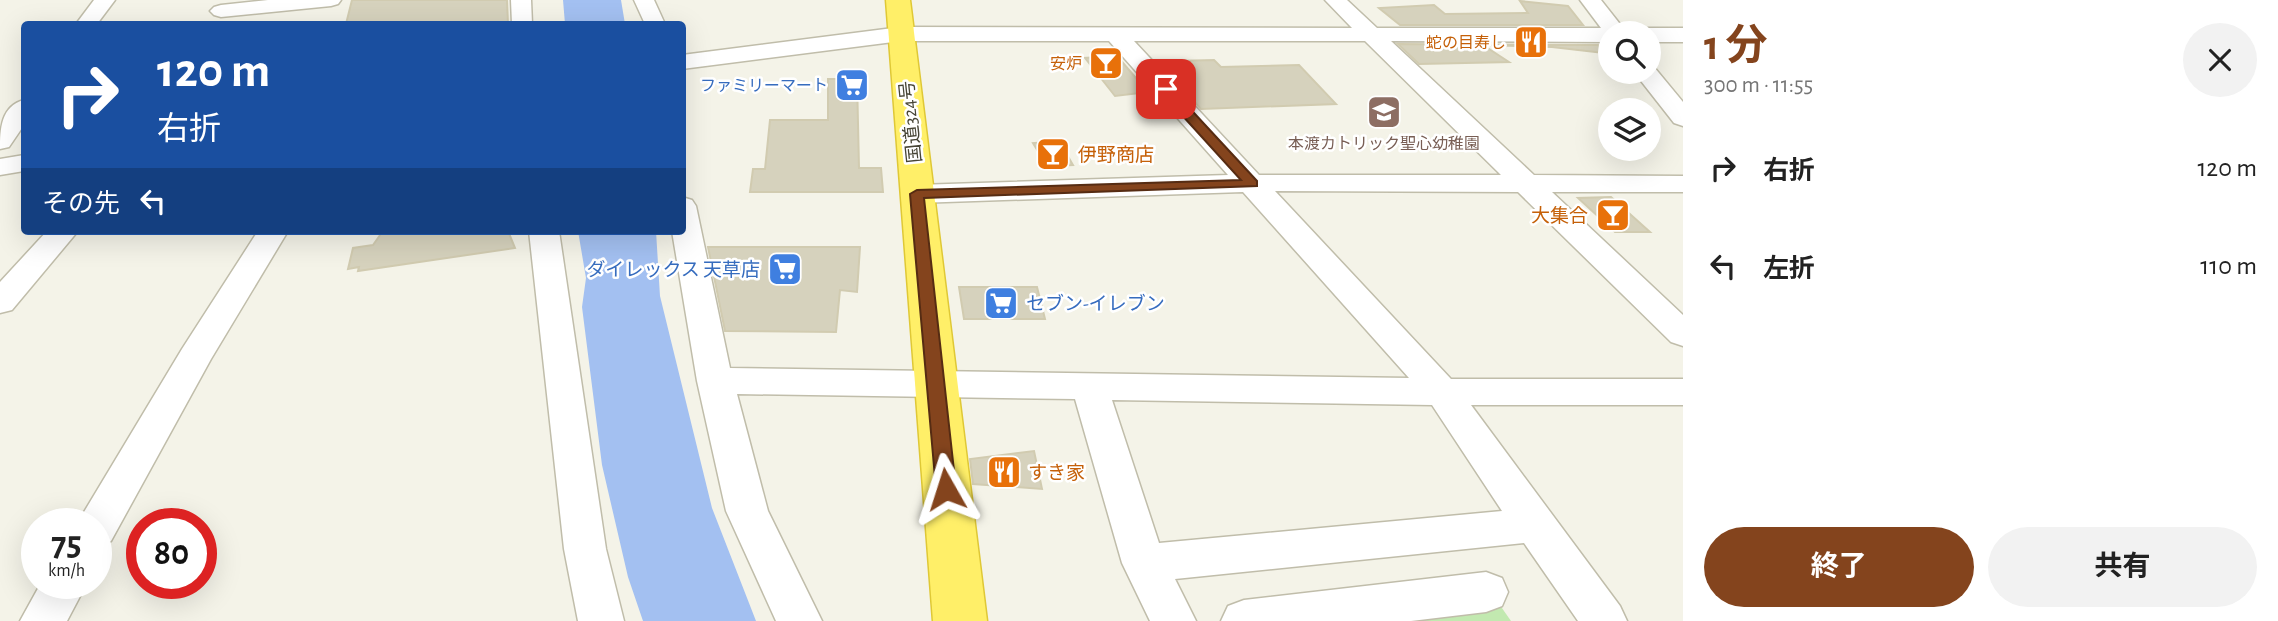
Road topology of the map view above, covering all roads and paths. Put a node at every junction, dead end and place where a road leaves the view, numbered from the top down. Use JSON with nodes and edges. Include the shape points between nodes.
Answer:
{"nodes":[{"id":1,"x":104,"y":0,"type":"edge"},
{"id":2,"x":521,"y":0,"type":"edge"},
{"id":3,"x":644,"y":0,"type":"edge"},
{"id":4,"x":1335,"y":0,"type":"edge"},
{"id":5,"x":1590,"y":0,"type":"edge"},
{"id":6,"x":340,"y":4,"type":"edge"},
{"id":7,"x":220,"y":12,"type":"edge"},
{"id":8,"x":899,"y":17,"type":"edge"},
{"id":9,"x":88,"y":21,"type":"edge"},
{"id":10,"x":522,"y":21,"type":"edge"},
{"id":11,"x":654,"y":21,"type":"edge"},
{"id":12,"x":1607,"y":21,"type":"edge"},
{"id":13,"x":1371,"y":32,"type":"junction"},
{"id":14,"x":1114,"y":33,"type":"junction"},
{"id":15,"x":1598,"y":35,"type":"edge"},
{"id":16,"x":1661,"y":35,"type":"edge"},
{"id":17,"x":1683,"y":35,"type":"edge"},
{"id":18,"x":686,"y":61,"type":"edge"},
{"id":19,"x":1656,"y":84,"type":"edge"},
{"id":20,"x":21,"y":112,"type":"edge"},
{"id":21,"x":1683,"y":118,"type":"edge"},
{"id":22,"x":0,"y":141,"type":"edge"},
{"id":23,"x":21,"y":164,"type":"edge"},
{"id":24,"x":0,"y":167,"type":"edge"},
{"id":25,"x":1252,"y":183,"type":"junction"},
{"id":26,"x":1526,"y":183,"type":"junction"},
{"id":27,"x":1683,"y":184,"type":"edge"},
{"id":28,"x":917,"y":194,"type":"junction"},
{"id":29,"x":686,"y":227,"type":"edge"},
{"id":30,"x":59,"y":235,"type":"edge"},
{"id":31,"x":271,"y":235,"type":"edge"},
{"id":32,"x":545,"y":235,"type":"edge"},
{"id":33,"x":0,"y":302,"type":"edge"},
{"id":34,"x":1683,"y":334,"type":"edge"},
{"id":35,"x":715,"y":382,"type":"junction"},
{"id":36,"x":935,"y":383,"type":"junction"},
{"id":37,"x":1089,"y":385,"type":"junction"},
{"id":38,"x":1442,"y":392,"type":"junction"},
{"id":39,"x":1683,"y":392,"type":"edge"},
{"id":40,"x":108,"y":508,"type":"edge"},
{"id":41,"x":1535,"y":525,"type":"junction"},
{"id":42,"x":1144,"y":563,"type":"junction"},
{"id":43,"x":1486,"y":592,"type":"dead end"},
{"id":44,"x":56,"y":599,"type":"edge"},
{"id":45,"x":43,"y":621,"type":"edge"},
{"id":46,"x":601,"y":621,"type":"edge"},
{"id":47,"x":799,"y":621,"type":"edge"},
{"id":48,"x":960,"y":621,"type":"edge"},
{"id":49,"x":1173,"y":621,"type":"edge"},
{"id":50,"x":1244,"y":621,"type":"edge"},
{"id":51,"x":1604,"y":621,"type":"edge"}],
"edges":[{"from":1,"to":9,"type":"street"},
{"from":2,"to":10,"type":"street"},
{"from":3,"to":11,"type":"street"},
{"from":4,"to":13,"type":"street"},
{"from":5,"to":12,"type":"street"},
{"from":6,"to":7,"type":"street"},
{"from":8,"to":14,"type":"street"},
{"from":8,"to":18,"type":"street"},
{"from":8,"to":28,"type":"highway","name":"国道324号"},
{"from":13,"to":14,"type":"street"},
{"from":13,"to":15,"type":"street"},
{"from":13,"to":26,"type":"street"},
{"from":14,"to":25,"type":"street"},
{"from":16,"to":17,"type":"street"},
{"from":19,"to":21,"type":"street"},
{"from":20,"to":22,"type":"street"},
{"from":23,"to":24,"type":"street"},
{"from":25,"to":26,"type":"street"},
{"from":25,"to":28,"type":"street"},
{"from":25,"to":38,"type":"street"},
{"from":26,"to":27,"type":"street"},
{"from":26,"to":34,"type":"street"},
{"from":28,"to":36,"type":"highway","name":"国道324号"},
{"from":29,"to":35,"type":"street"},
{"from":30,"to":33,"type":"street"},
{"from":31,"to":40,"type":"street"},
{"from":32,"to":46,"type":"street","via":[[585,549]]},
{"from":35,"to":36,"type":"street"},
{"from":35,"to":47,"type":"street","via":[[747,511]]},
{"from":36,"to":37,"type":"street"},
{"from":36,"to":48,"type":"highway","name":"国道324号"},
{"from":37,"to":38,"type":"street"},
{"from":37,"to":42,"type":"street"},
{"from":38,"to":39,"type":"street"},
{"from":38,"to":41,"type":"street"},
{"from":41,"to":42,"type":"street"},
{"from":41,"to":51,"type":"street"},
{"from":42,"to":49,"type":"street"},
{"from":43,"to":50,"type":"street"},
{"from":44,"to":45,"type":"street"}]}
